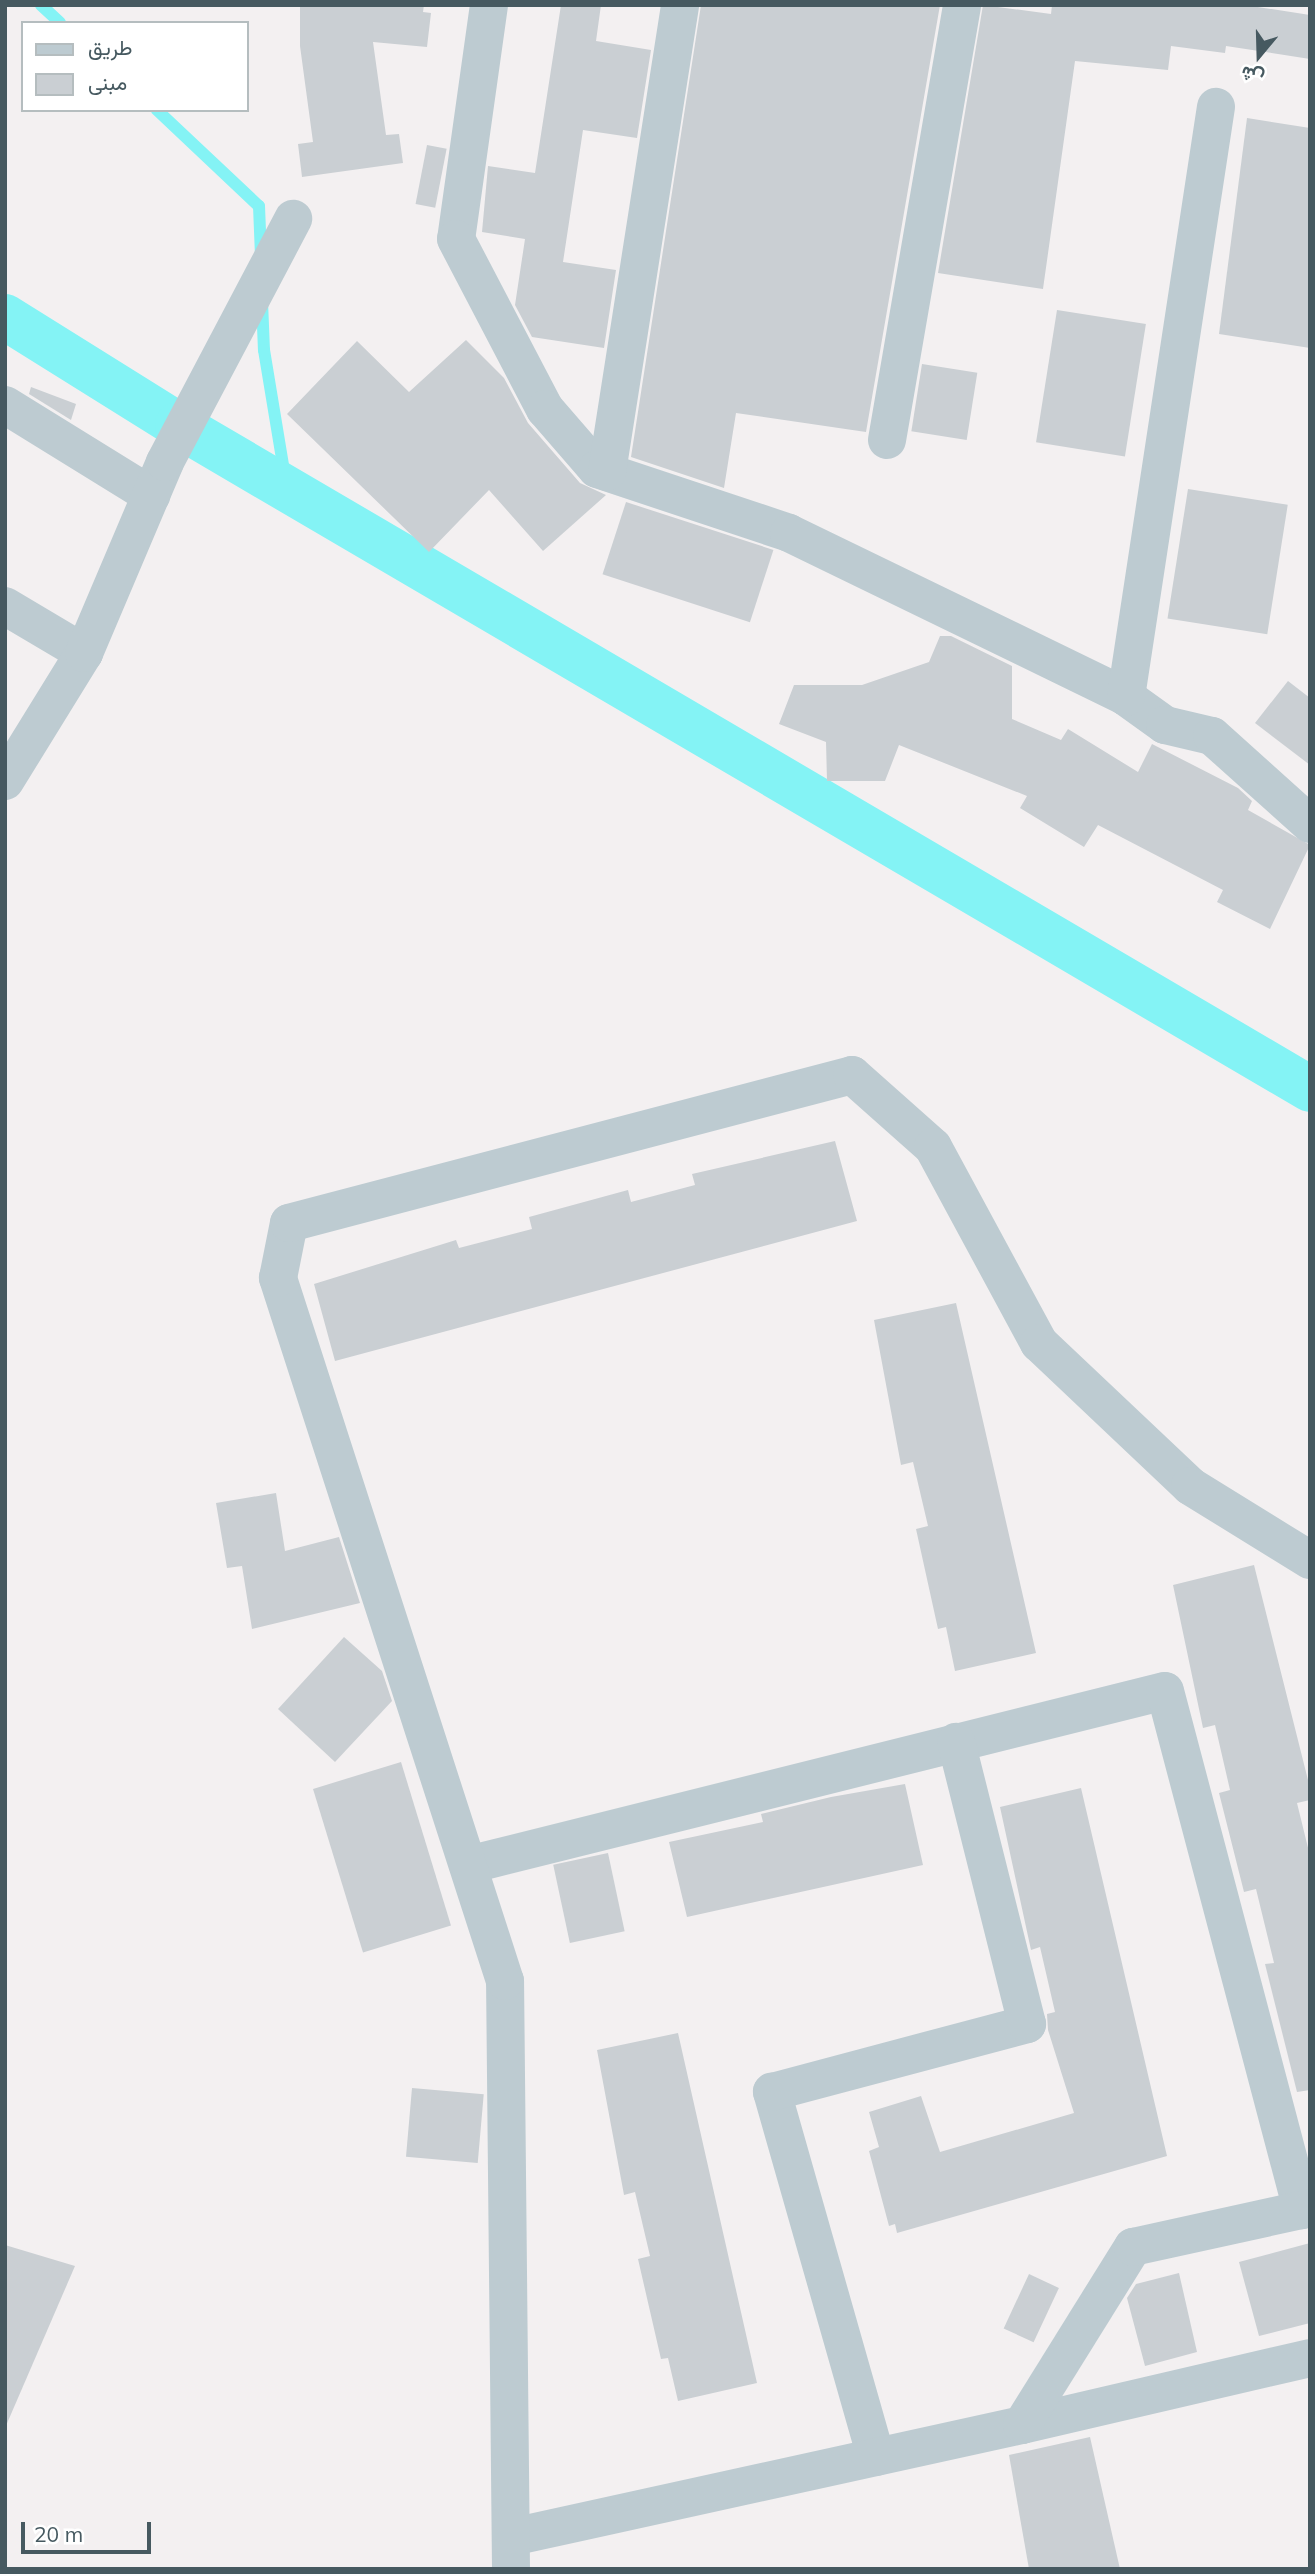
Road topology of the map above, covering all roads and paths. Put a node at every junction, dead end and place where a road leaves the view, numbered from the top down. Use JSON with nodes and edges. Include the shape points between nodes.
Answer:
{"nodes":[{"id":1,"x":489,"y":5,"type":"edge"},
{"id":2,"x":680,"y":5,"type":"edge"},
{"id":3,"x":962,"y":5,"type":"edge"},
{"id":4,"x":1216,"y":107,"type":"dead end"},
{"id":5,"x":293,"y":219,"type":"dead end"},
{"id":6,"x":5,"y":405,"type":"edge"},
{"id":7,"x":887,"y":440,"type":"dead end"},
{"id":8,"x":607,"y":472,"type":"junction"},
{"id":9,"x":158,"y":478,"type":"junction"},
{"id":10,"x":5,"y":606,"type":"edge"},
{"id":11,"x":84,"y":653,"type":"junction"},
{"id":12,"x":1126,"y":697,"type":"junction"},
{"id":13,"x":5,"y":781,"type":"edge"},
{"id":14,"x":1310,"y":824,"type":"edge"},
{"id":15,"x":1310,"y":1560,"type":"edge"},
{"id":16,"x":956,"y":1742,"type":"junction"},
{"id":17,"x":468,"y":1865,"type":"junction"},
{"id":18,"x":1306,"y":2209,"type":"edge"},
{"id":19,"x":1310,"y":2358,"type":"edge"},
{"id":20,"x":1022,"y":2425,"type":"junction"},
{"id":21,"x":876,"y":2457,"type":"junction"},
{"id":22,"x":511,"y":2553,"type":"edge"}],
"edges":[{"from":1,"to":8,"type":"street","via":[[456,239],[545,409],[597,469]]},
{"from":2,"to":8,"type":"street"},
{"from":3,"to":7,"type":"street"},
{"from":4,"to":12,"type":"street"},
{"from":5,"to":9,"type":"street"},
{"from":6,"to":9,"type":"street"},
{"from":8,"to":12,"type":"street","via":[[789,533]]},
{"from":9,"to":11,"type":"street"},
{"from":10,"to":11,"type":"street"},
{"from":11,"to":13,"type":"street"},
{"from":12,"to":14,"type":"street","via":[[1165,724],[1212,736]]},
{"from":15,"to":17,"type":"street","via":[[1190,1486],[1040,1343],[933,1147],[852,1075],[289,1223],[278,1278]]},
{"from":16,"to":17,"type":"street"},
{"from":16,"to":18,"type":"street","via":[[1165,1691]]},
{"from":16,"to":21,"type":"street","via":[[1027,2024],[772,2092]]},
{"from":17,"to":22,"type":"street","via":[[505,1980]]},
{"from":18,"to":20,"type":"street","via":[[1133,2247]]},
{"from":19,"to":20,"type":"street"},
{"from":20,"to":21,"type":"street"},
{"from":21,"to":22,"type":"street"}]}
